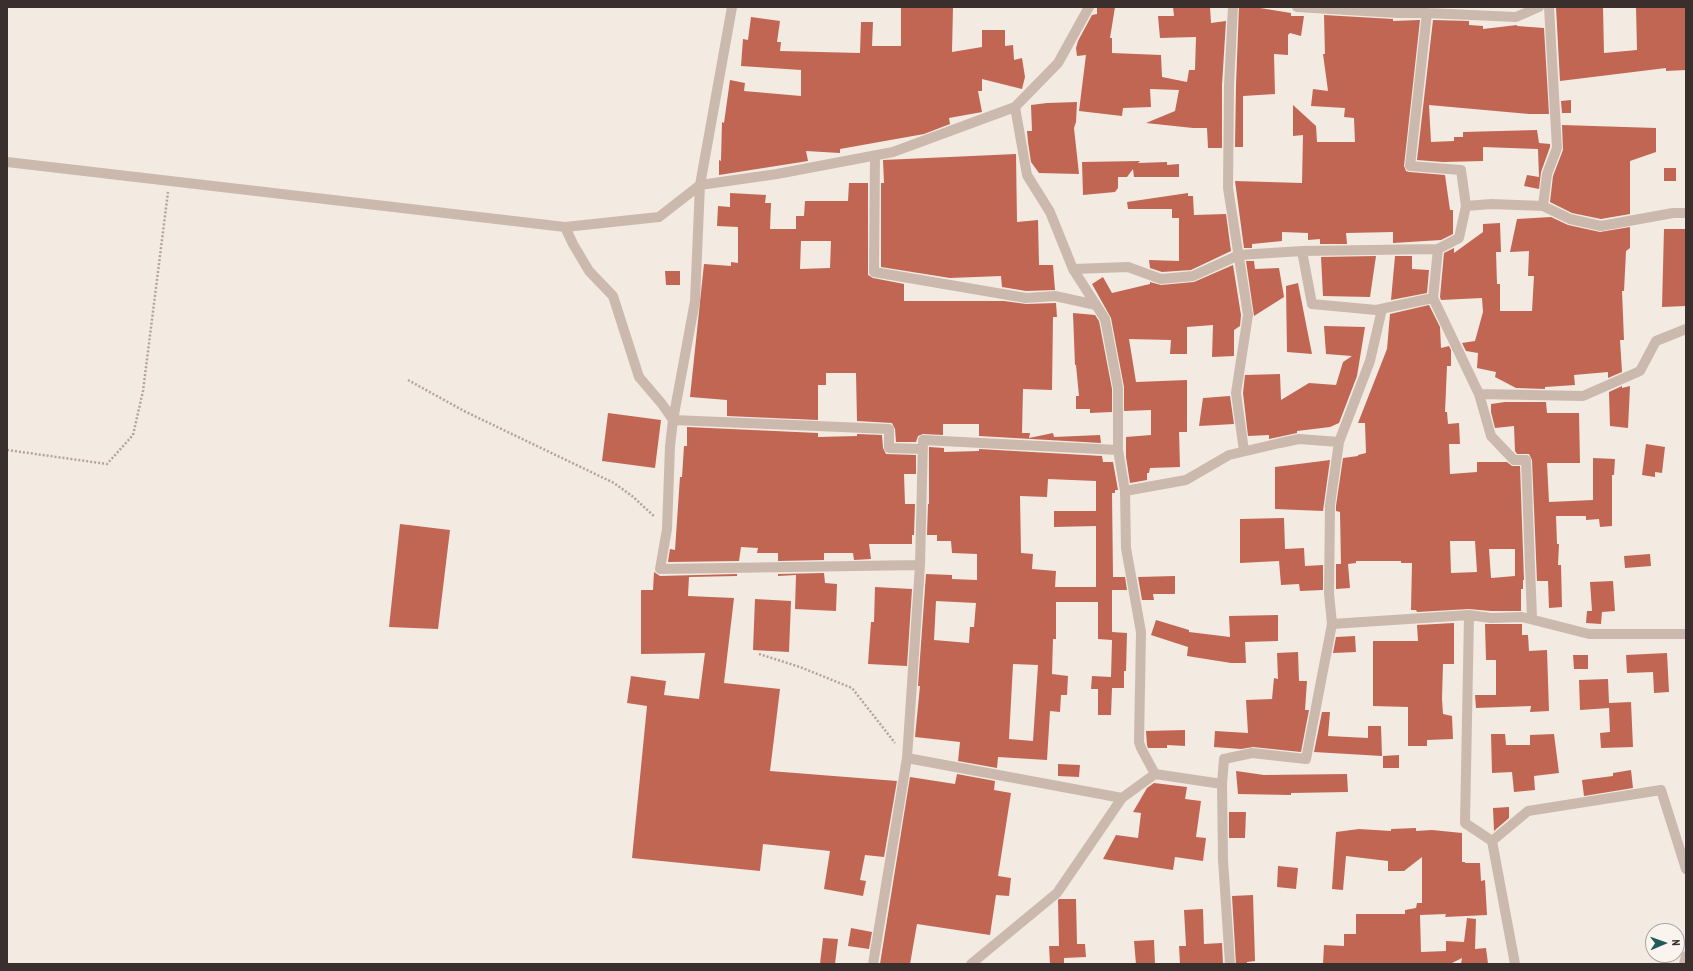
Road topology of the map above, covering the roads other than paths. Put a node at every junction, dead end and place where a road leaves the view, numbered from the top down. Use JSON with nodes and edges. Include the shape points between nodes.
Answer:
{"nodes":[{"id":1,"x":732,"y":7,"type":"edge"},
{"id":2,"x":1089,"y":7,"type":"edge"},
{"id":3,"x":1233,"y":7,"type":"edge"},
{"id":4,"x":1297,"y":7,"type":"edge"},
{"id":5,"x":1539,"y":7,"type":"edge"},
{"id":6,"x":1549,"y":7,"type":"edge"},
{"id":7,"x":1397,"y":10,"type":"edge"},
{"id":8,"x":1427,"y":13,"type":"junction"},
{"id":9,"x":1015,"y":107,"type":"junction"},
{"id":10,"x":875,"y":157,"type":"junction"},
{"id":11,"x":7,"y":162,"type":"edge"},
{"id":12,"x":700,"y":185,"type":"junction"},
{"id":13,"x":1466,"y":206,"type":"junction"},
{"id":14,"x":1543,"y":206,"type":"junction"},
{"id":15,"x":1686,"y":213,"type":"edge"},
{"id":16,"x":565,"y":227,"type":"junction"},
{"id":17,"x":1438,"y":249,"type":"junction"},
{"id":18,"x":1302,"y":251,"type":"junction"},
{"id":19,"x":1239,"y":255,"type":"junction"},
{"id":20,"x":1072,"y":269,"type":"junction"},
{"id":21,"x":1433,"y":298,"type":"junction"},
{"id":22,"x":1096,"y":305,"type":"junction"},
{"id":23,"x":1382,"y":309,"type":"junction"},
{"id":24,"x":1686,"y":329,"type":"edge"},
{"id":25,"x":1479,"y":394,"type":"junction"},
{"id":26,"x":673,"y":420,"type":"junction"},
{"id":27,"x":1339,"y":442,"type":"junction"},
{"id":28,"x":923,"y":449,"type":"junction"},
{"id":29,"x":1118,"y":450,"type":"junction"},
{"id":30,"x":1244,"y":451,"type":"junction"},
{"id":31,"x":1125,"y":491,"type":"junction"},
{"id":32,"x":920,"y":564,"type":"junction"},
{"id":33,"x":1469,"y":615,"type":"junction"},
{"id":34,"x":1532,"y":619,"type":"junction"},
{"id":35,"x":1332,"y":624,"type":"junction"},
{"id":36,"x":1686,"y":634,"type":"edge"},
{"id":37,"x":907,"y":758,"type":"junction"},
{"id":38,"x":1156,"y":774,"type":"junction"},
{"id":39,"x":1222,"y":784,"type":"junction"},
{"id":40,"x":1122,"y":798,"type":"junction"},
{"id":41,"x":1492,"y":841,"type":"junction"},
{"id":42,"x":1686,"y":869,"type":"edge"},
{"id":43,"x":1686,"y":956,"type":"edge"},
{"id":44,"x":873,"y":964,"type":"edge"},
{"id":45,"x":971,"y":964,"type":"edge"},
{"id":46,"x":1230,"y":964,"type":"edge"},
{"id":47,"x":1515,"y":964,"type":"edge"},
{"id":48,"x":1684,"y":964,"type":"edge"}],
"edges":[{"from":1,"to":12,"type":"street"},
{"from":2,"to":9,"type":"street","via":[[1058,62]]},
{"from":3,"to":19,"type":"street","via":[[1228,188]]},
{"from":4,"to":7,"type":"street"},
{"from":5,"to":8,"type":"street","via":[[1516,17]]},
{"from":6,"to":14,"type":"street","via":[[1557,148],[1547,174]]},
{"from":7,"to":8,"type":"street"},
{"from":8,"to":13,"type":"street","via":[[1410,166],[1461,170]]},
{"from":9,"to":10,"type":"street"},
{"from":9,"to":20,"type":"street","via":[[1027,175],[1050,212]]},
{"from":10,"to":12,"type":"street"},
{"from":10,"to":22,"type":"street","via":[[874,272],[1026,298],[1055,296]]},
{"from":11,"to":16,"type":"street"},
{"from":12,"to":16,"type":"street","via":[[659,217]]},
{"from":12,"to":26,"type":"street","via":[[696,301]]},
{"from":13,"to":14,"type":"street"},
{"from":13,"to":17,"type":"street","via":[[1459,238]]},
{"from":14,"to":15,"type":"street","via":[[1570,219],[1601,226]]},
{"from":16,"to":26,"type":"street","via":[[589,271],[613,296],[639,377]]},
{"from":17,"to":18,"type":"street"},
{"from":17,"to":21,"type":"street"},
{"from":18,"to":19,"type":"street"},
{"from":18,"to":23,"type":"street","via":[[1312,304]]},
{"from":19,"to":20,"type":"street","via":[[1192,276],[1161,279],[1128,267]]},
{"from":19,"to":30,"type":"street","via":[[1248,315],[1236,393]]},
{"from":20,"to":22,"type":"street"},
{"from":21,"to":23,"type":"street"},
{"from":21,"to":25,"type":"street"},
{"from":22,"to":29,"type":"street","via":[[1105,319],[1118,388]]},
{"from":23,"to":27,"type":"street","via":[[1370,361]]},
{"from":24,"to":25,"type":"street","via":[[1656,341],[1640,371],[1583,396]]},
{"from":25,"to":34,"type":"street","via":[[1490,436],[1514,460],[1526,460]]},
{"from":26,"to":28,"type":"street","via":[[889,429],[889,448]]},
{"from":26,"to":32,"type":"street","via":[[667,529],[660,569]]},
{"from":27,"to":30,"type":"street","via":[[1299,439]]},
{"from":27,"to":35,"type":"street","via":[[1330,505]]},
{"from":28,"to":29,"type":"street","via":[[923,440]]},
{"from":28,"to":32,"type":"street"},
{"from":29,"to":31,"type":"street"},
{"from":30,"to":31,"type":"street","via":[[1229,455],[1186,480]]},
{"from":31,"to":38,"type":"street","via":[[1126,548],[1141,632],[1139,742]]},
{"from":32,"to":37,"type":"street"},
{"from":33,"to":34,"type":"street"},
{"from":33,"to":35,"type":"street"},
{"from":33,"to":41,"type":"street","via":[[1465,823]]},
{"from":34,"to":36,"type":"street","via":[[1589,634]]},
{"from":35,"to":39,"type":"street","via":[[1306,759],[1252,753],[1224,759]]},
{"from":37,"to":40,"type":"street"},
{"from":37,"to":44,"type":"street"},
{"from":38,"to":39,"type":"street"},
{"from":38,"to":40,"type":"street"},
{"from":39,"to":46,"type":"street","via":[[1223,860]]},
{"from":40,"to":45,"type":"street","via":[[1057,894]]},
{"from":41,"to":42,"type":"street","via":[[1528,811],[1661,790]]},
{"from":41,"to":47,"type":"street"},
{"from":43,"to":48,"type":"street"}]}
